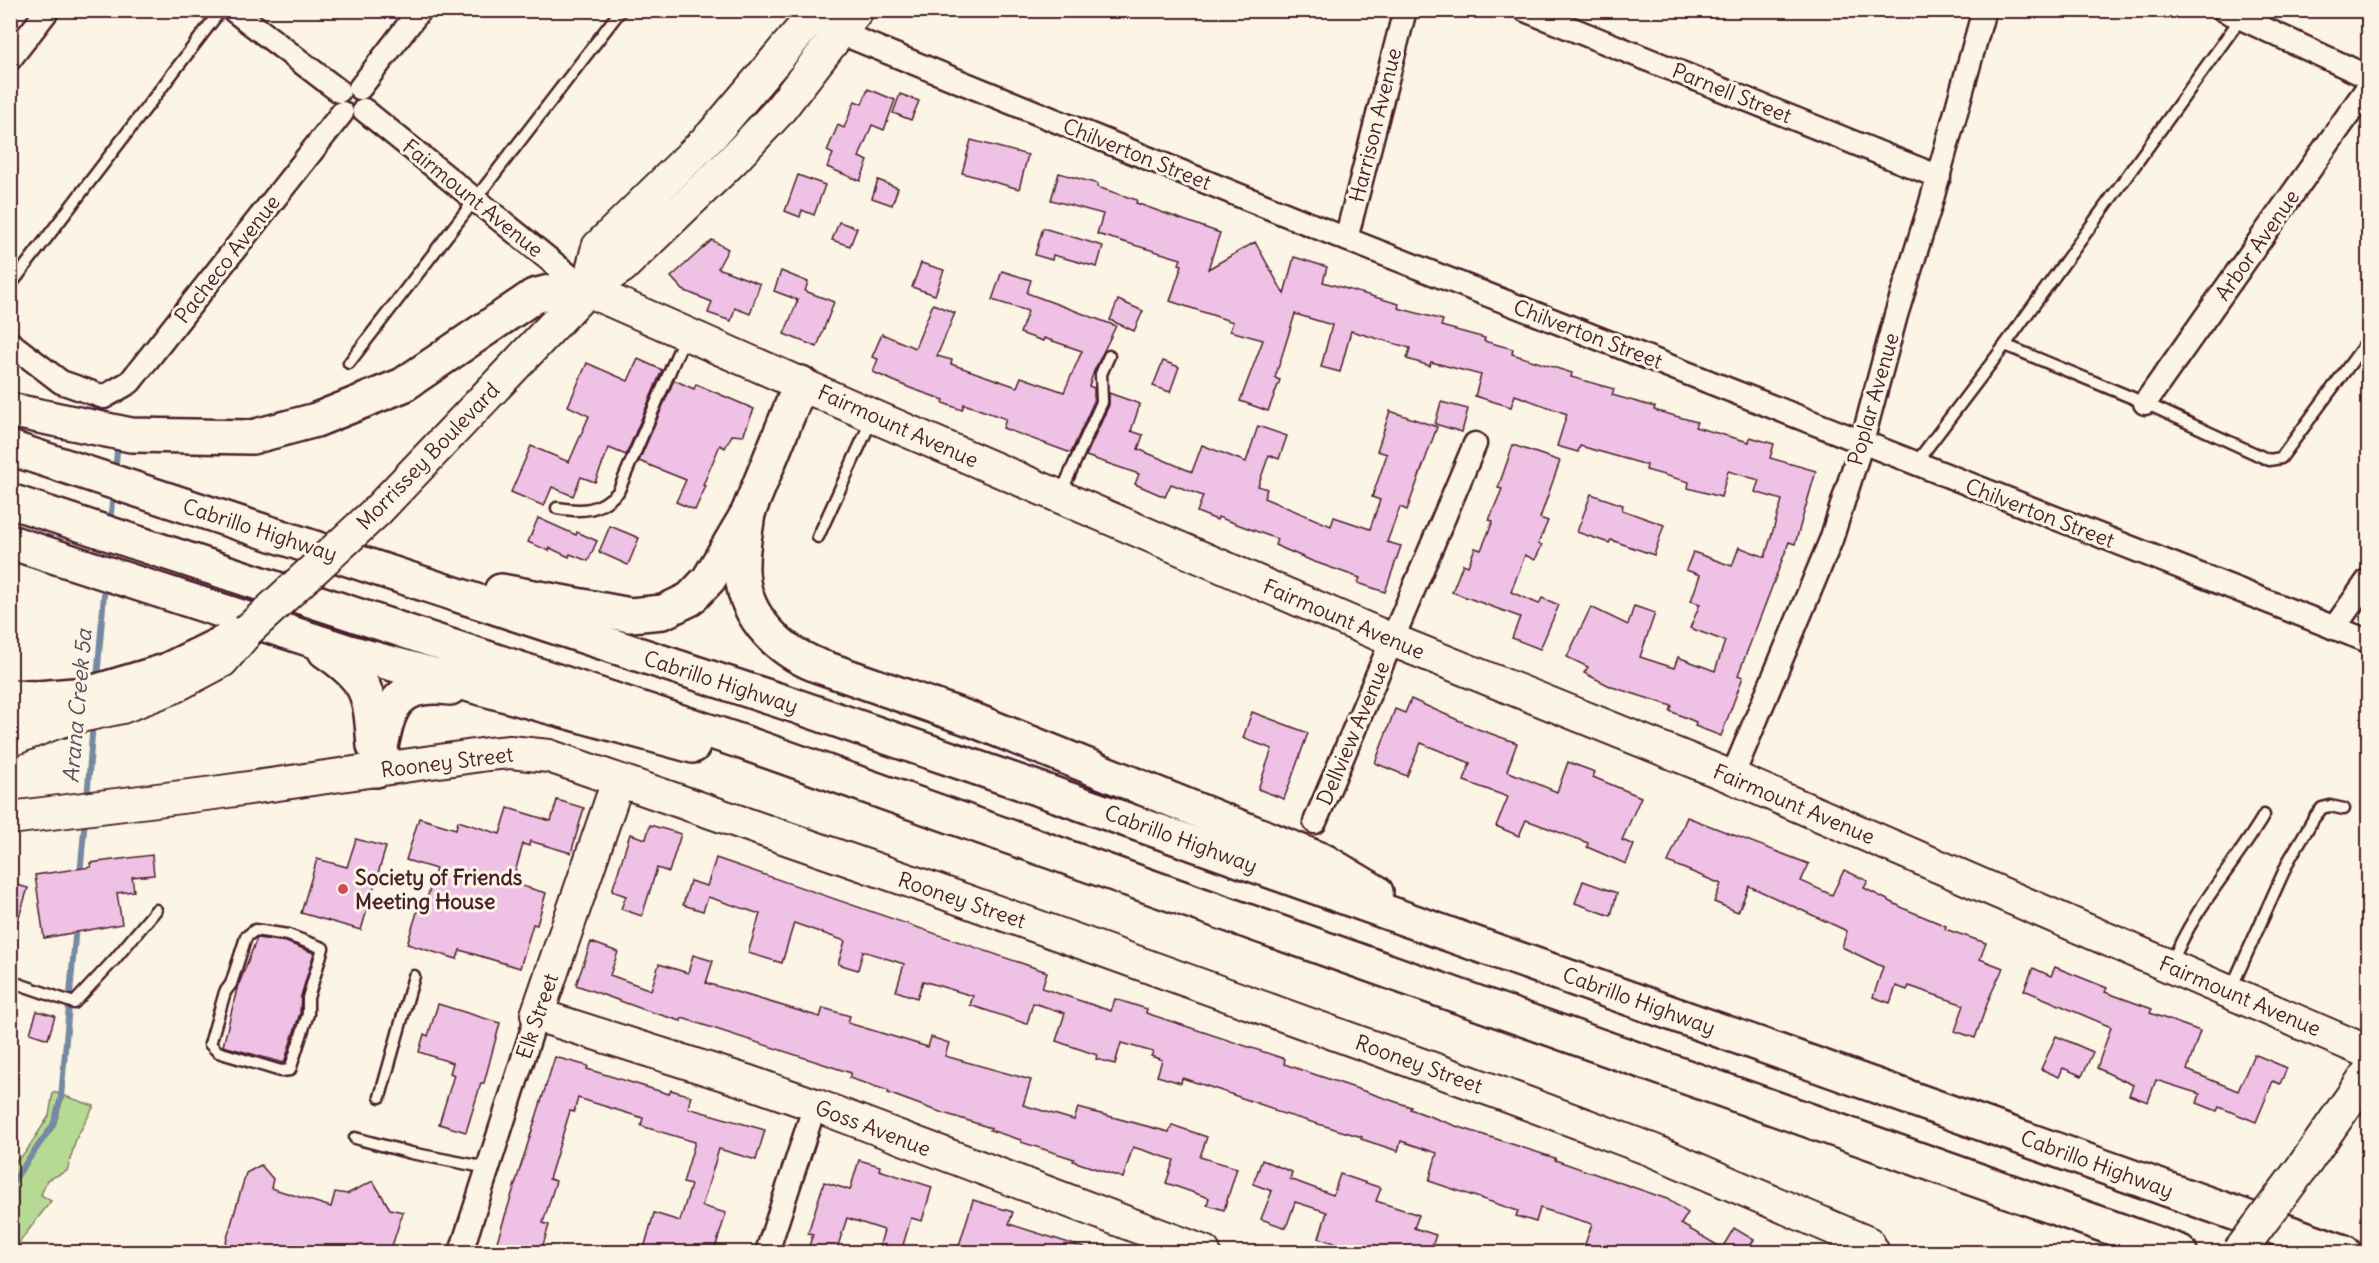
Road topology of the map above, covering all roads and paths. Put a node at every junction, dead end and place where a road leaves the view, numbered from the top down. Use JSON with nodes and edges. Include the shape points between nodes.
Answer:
{"nodes":[{"id":1,"x":48,"y":10,"type":"edge"},
{"id":2,"x":221,"y":10,"type":"edge"},
{"id":3,"x":233,"y":10,"type":"edge"},
{"id":4,"x":420,"y":10,"type":"edge"},
{"id":5,"x":621,"y":10,"type":"edge"},
{"id":6,"x":1405,"y":10,"type":"edge"},
{"id":7,"x":1525,"y":10,"type":"edge"},
{"id":8,"x":1984,"y":10,"type":"edge"},
{"id":9,"x":2233,"y":14,"type":"edge"},
{"id":10,"x":831,"y":19,"type":"edge"},
{"id":11,"x":10,"y":59,"type":"edge"},
{"id":12,"x":2368,"y":77,"type":"edge"},
{"id":13,"x":2368,"y":87,"type":"edge"},
{"id":14,"x":351,"y":101,"type":"junction"},
{"id":15,"x":1939,"y":177,"type":"junction"},
{"id":16,"x":476,"y":200,"type":"junction"},
{"id":17,"x":1346,"y":239,"type":"junction"},
{"id":18,"x":10,"y":286,"type":"edge"},
{"id":19,"x":587,"y":290,"type":"junction"},
{"id":20,"x":686,"y":333,"type":"junction"},
{"id":21,"x":2368,"y":340,"type":"edge"},
{"id":22,"x":10,"y":343,"type":"edge"},
{"id":23,"x":2005,"y":345,"type":"junction"},
{"id":24,"x":1108,"y":356,"type":"dead end"},
{"id":25,"x":349,"y":363,"type":"dead end"},
{"id":26,"x":801,"y":383,"type":"junction"},
{"id":27,"x":2145,"y":402,"type":"junction"},
{"id":28,"x":10,"y":410,"type":"edge"},
{"id":29,"x":873,"y":416,"type":"junction"},
{"id":30,"x":1862,"y":442,"type":"junction"},
{"id":31,"x":1475,"y":444,"type":"dead end"},
{"id":32,"x":10,"y":448,"type":"edge"},
{"id":33,"x":1915,"y":464,"type":"junction"},
{"id":34,"x":1059,"y":496,"type":"junction"},
{"id":35,"x":10,"y":501,"type":"edge"},
{"id":36,"x":557,"y":508,"type":"dead end"},
{"id":37,"x":748,"y":513,"type":"junction"},
{"id":38,"x":818,"y":537,"type":"dead end"},
{"id":39,"x":10,"y":542,"type":"edge"},
{"id":40,"x":365,"y":564,"type":"junction"},
{"id":41,"x":2368,"y":580,"type":"edge"},
{"id":42,"x":2334,"y":628,"type":"junction"},
{"id":43,"x":247,"y":631,"type":"joint"},
{"id":44,"x":301,"y":636,"type":"junction"},
{"id":45,"x":1392,"y":640,"type":"junction"},
{"id":46,"x":2368,"y":641,"type":"edge"},
{"id":47,"x":203,"y":661,"type":"junction"},
{"id":48,"x":10,"y":697,"type":"edge"},
{"id":49,"x":517,"y":699,"type":"junction"},
{"id":50,"x":10,"y":718,"type":"edge"},
{"id":51,"x":62,"y":720,"type":"junction"},
{"id":52,"x":10,"y":740,"type":"edge"},
{"id":53,"x":376,"y":770,"type":"junction"},
{"id":54,"x":824,"y":772,"type":"junction"},
{"id":55,"x":1732,"y":777,"type":"junction"},
{"id":56,"x":618,"y":781,"type":"junction"},
{"id":57,"x":2344,"y":809,"type":"dead end"},
{"id":58,"x":2265,"y":814,"type":"dead end"},
{"id":59,"x":10,"y":818,"type":"edge"},
{"id":60,"x":1315,"y":822,"type":"dead end"},
{"id":61,"x":156,"y":910,"type":"dead end"},
{"id":62,"x":1444,"y":932,"type":"junction"},
{"id":63,"x":2171,"y":966,"type":"junction"},
{"id":64,"x":414,"y":976,"type":"dead end"},
{"id":65,"x":10,"y":981,"type":"edge"},
{"id":66,"x":2230,"y":991,"type":"junction"},
{"id":67,"x":537,"y":1015,"type":"junction"},
{"id":68,"x":2368,"y":1052,"type":"edge"},
{"id":69,"x":290,"y":1070,"type":"joint"},
{"id":70,"x":2368,"y":1073,"type":"edge"},
{"id":71,"x":380,"y":1097,"type":"dead end"},
{"id":72,"x":815,"y":1105,"type":"junction"},
{"id":73,"x":355,"y":1138,"type":"dead end"},
{"id":74,"x":488,"y":1168,"type":"junction"},
{"id":75,"x":461,"y":1252,"type":"edge"},
{"id":76,"x":767,"y":1252,"type":"edge"},
{"id":77,"x":1204,"y":1252,"type":"edge"},
{"id":78,"x":1873,"y":1252,"type":"edge"},
{"id":79,"x":2180,"y":1252,"type":"edge"},
{"id":80,"x":2239,"y":1252,"type":"edge"},
{"id":81,"x":2344,"y":1252,"type":"edge"}],
"edges":[{"from":1,"to":11,"type":"street"},
{"from":2,"to":18,"type":"lane"},
{"from":3,"to":14,"type":"street","name":"Fairmount Avenue"},
{"from":4,"to":14,"type":"street","name":"Pacheco Avenue"},
{"from":5,"to":16,"type":"lane"},
{"from":6,"to":17,"type":"street","name":"Harrison Avenue"},
{"from":7,"to":15,"type":"street","name":"Parnell Street"},
{"from":8,"to":15,"type":"street","name":"Poplar Avenue"},
{"from":9,"to":12,"type":"street"},
{"from":9,"to":23,"type":"lane"},
{"from":10,"to":17,"type":"street","name":"Chilverton Street"},
{"from":10,"to":19,"type":"street","name":"Morrissey Boulevard","via":[[598,248]]},
{"from":13,"to":27,"type":"street","name":"Arbor Avenue"},
{"from":14,"to":16,"type":"street","name":"Fairmount Avenue"},
{"from":14,"to":22,"type":"street","name":"Pacheco Avenue","via":[[130,382],[104,397],[61,382]]},
{"from":15,"to":30,"type":"street","name":"Poplar Avenue"},
{"from":16,"to":19,"type":"street","name":"Fairmount Avenue"},
{"from":16,"to":25,"type":"lane"},
{"from":17,"to":30,"type":"street","name":"Chilverton Street"},
{"from":19,"to":20,"type":"street","name":"Fairmount Avenue"},
{"from":19,"to":28,"type":"highway","via":[[565,288],[534,296],[403,385],[316,420],[252,437],[131,435]]},
{"from":19,"to":43,"type":"street","name":"Morrissey Boulevard","bridge":true,"via":[[377,511]]},
{"from":20,"to":26,"type":"street","name":"Fairmount Avenue"},
{"from":20,"to":36,"type":"lane","via":[[618,492],[594,509]]},
{"from":21,"to":27,"type":"lane","via":[[2281,458],[2269,460]]},
{"from":23,"to":27,"type":"lane"},
{"from":23,"to":33,"type":"lane"},
{"from":24,"to":34,"type":"lane","via":[[1101,374],[1101,402]]},
{"from":26,"to":29,"type":"street","name":"Fairmount Avenue"},
{"from":26,"to":37,"type":"highway"},
{"from":29,"to":34,"type":"street","name":"Fairmount Avenue"},
{"from":29,"to":38,"type":"lane"},
{"from":30,"to":33,"type":"street","name":"Chilverton Street"},
{"from":30,"to":55,"type":"street","name":"Poplar Avenue","via":[[1831,540]]},
{"from":31,"to":45,"type":"street","name":"Dellview Avenue"},
{"from":32,"to":40,"type":"highway","name":"Cabrillo Highway"},
{"from":33,"to":42,"type":"street","name":"Chilverton Street"},
{"from":34,"to":45,"type":"street","name":"Fairmount Avenue"},
{"from":35,"to":54,"type":"highway"},
{"from":37,"to":40,"type":"highway","via":[[701,589],[677,607],[647,615],[615,613]]},
{"from":37,"to":62,"type":"highway","via":[[741,566],[746,595],[769,635],[791,653],[976,721],[1323,861]]},
{"from":39,"to":44,"type":"highway"},
{"from":40,"to":62,"type":"highway","name":"Cabrillo Highway","via":[[970,765]]},
{"from":41,"to":42,"type":"street"},
{"from":42,"to":46,"type":"street","name":"Chilverton Street"},
{"from":43,"to":47,"type":"highway"},
{"from":44,"to":49,"type":"highway"},
{"from":44,"to":53,"type":"highway","via":[[347,667],[365,687]]},
{"from":45,"to":55,"type":"street","name":"Fairmount Avenue"},
{"from":45,"to":60,"type":"street","name":"Dellview Avenue"},
{"from":47,"to":48,"type":"highway","via":[[87,694]]},
{"from":47,"to":51,"type":"street","via":[[171,688],[122,707]]},
{"from":49,"to":53,"type":"highway","via":[[443,687],[411,691],[392,707]]},
{"from":49,"to":54,"type":"highway","via":[[670,741]]},
{"from":50,"to":51,"type":"highway"},
{"from":51,"to":52,"type":"street"},
{"from":53,"to":56,"type":"street","name":"Rooney Street","via":[[522,753],[549,756]]},
{"from":53,"to":59,"type":"street","name":"Rooney Street"},
{"from":54,"to":79,"type":"highway"},
{"from":55,"to":63,"type":"street","name":"Fairmount Avenue"},
{"from":56,"to":67,"type":"street","name":"Elk Street"},
{"from":56,"to":78,"type":"street","name":"Rooney Street","via":[[944,893],[1641,1146],[1868,1243]]},
{"from":57,"to":66,"type":"lane","via":[[2322,808],[2314,818],[2289,860]]},
{"from":58,"to":63,"type":"lane","via":[[2195,916]]},
{"from":61,"to":65,"type":"lane","via":[[74,1003]]},
{"from":62,"to":81,"type":"highway","name":"Cabrillo Highway"},
{"from":63,"to":66,"type":"street","name":"Fairmount Avenue"},
{"from":64,"to":71,"type":"lane"},
{"from":66,"to":68,"type":"street","name":"Fairmount Avenue"},
{"from":67,"to":72,"type":"street","name":"Goss Avenue"},
{"from":67,"to":74,"type":"street","name":"Elk Street"},
{"from":69,"to":69,"type":"lane","via":[[323,948],[288,935],[255,930],[246,937],[210,1044],[218,1052],[281,1071]]},
{"from":70,"to":80,"type":"street","bridge":true},
{"from":72,"to":76,"type":"street"},
{"from":72,"to":77,"type":"street","name":"Goss Avenue"},
{"from":73,"to":74,"type":"lane"},
{"from":74,"to":75,"type":"street","name":"Elk Street"}]}
